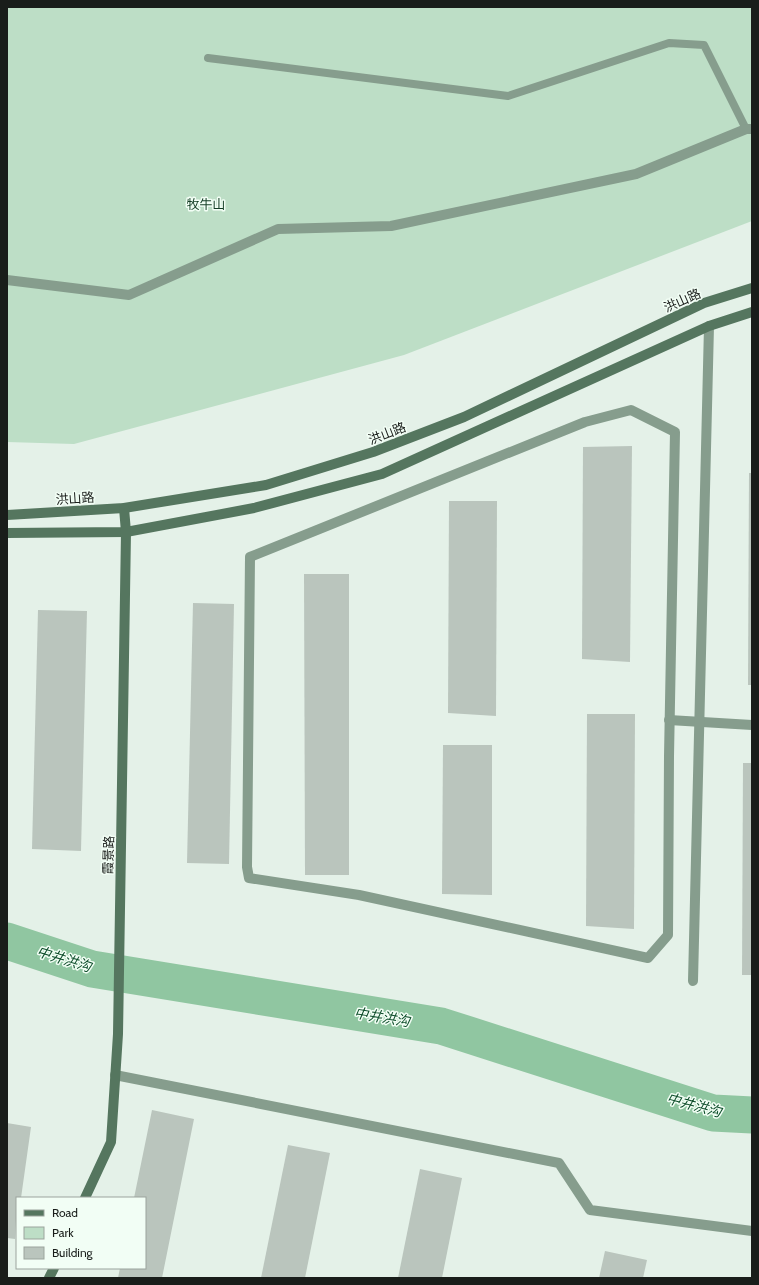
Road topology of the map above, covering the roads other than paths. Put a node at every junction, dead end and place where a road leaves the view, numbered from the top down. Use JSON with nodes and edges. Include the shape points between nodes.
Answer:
{"nodes":[{"id":1,"x":208,"y":58,"type":"dead end"},
{"id":2,"x":749,"y":129,"type":"edge"},
{"id":3,"x":7,"y":280,"type":"edge"},
{"id":4,"x":752,"y":288,"type":"edge"},
{"id":5,"x":752,"y":312,"type":"edge"},
{"id":6,"x":708,"y":326,"type":"junction"},
{"id":7,"x":124,"y":508,"type":"junction"},
{"id":8,"x":7,"y":515,"type":"edge"},
{"id":9,"x":126,"y":532,"type":"junction"},
{"id":10,"x":7,"y":533,"type":"edge"},
{"id":11,"x":669,"y":720,"type":"junction"},
{"id":12,"x":699,"y":722,"type":"junction"},
{"id":13,"x":752,"y":725,"type":"edge"},
{"id":14,"x":693,"y":981,"type":"dead end"},
{"id":15,"x":115,"y":1074,"type":"junction"},
{"id":16,"x":85,"y":1197,"type":"edge"},
{"id":17,"x":752,"y":1231,"type":"edge"},
{"id":18,"x":54,"y":1269,"type":"edge"},
{"id":19,"x":49,"y":1278,"type":"edge"}],
"edges":[{"from":1,"to":2,"type":"lane","via":[[508,96],[669,43],[704,45]]},
{"from":2,"to":3,"type":"street","via":[[636,174],[398,225],[278,229],[129,295]]},
{"from":4,"to":7,"type":"main road","name":"洪山路","via":[[704,303],[464,417],[373,452],[266,486]]},
{"from":5,"to":6,"type":"main road"},
{"from":6,"to":9,"type":"main road","via":[[382,474],[254,508]]},
{"from":6,"to":12,"type":"street"},
{"from":7,"to":8,"type":"main road","name":"洪山路"},
{"from":7,"to":9,"type":"main road","name":"霞景路"},
{"from":9,"to":10,"type":"main road"},
{"from":9,"to":15,"type":"main road","name":"霞景路","via":[[123,798]]},
{"from":11,"to":11,"type":"street","via":[[668,935],[648,958],[359,895],[249,878],[247,867],[250,557],[585,422],[631,410],[675,432]]},
{"from":11,"to":12,"type":"street"},
{"from":12,"to":13,"type":"street"},
{"from":12,"to":14,"type":"street"},
{"from":15,"to":16,"type":"main road","name":"霞景路","via":[[111,1142]]},
{"from":15,"to":17,"type":"street","via":[[559,1163],[590,1210]]},
{"from":18,"to":19,"type":"main road"}]}
